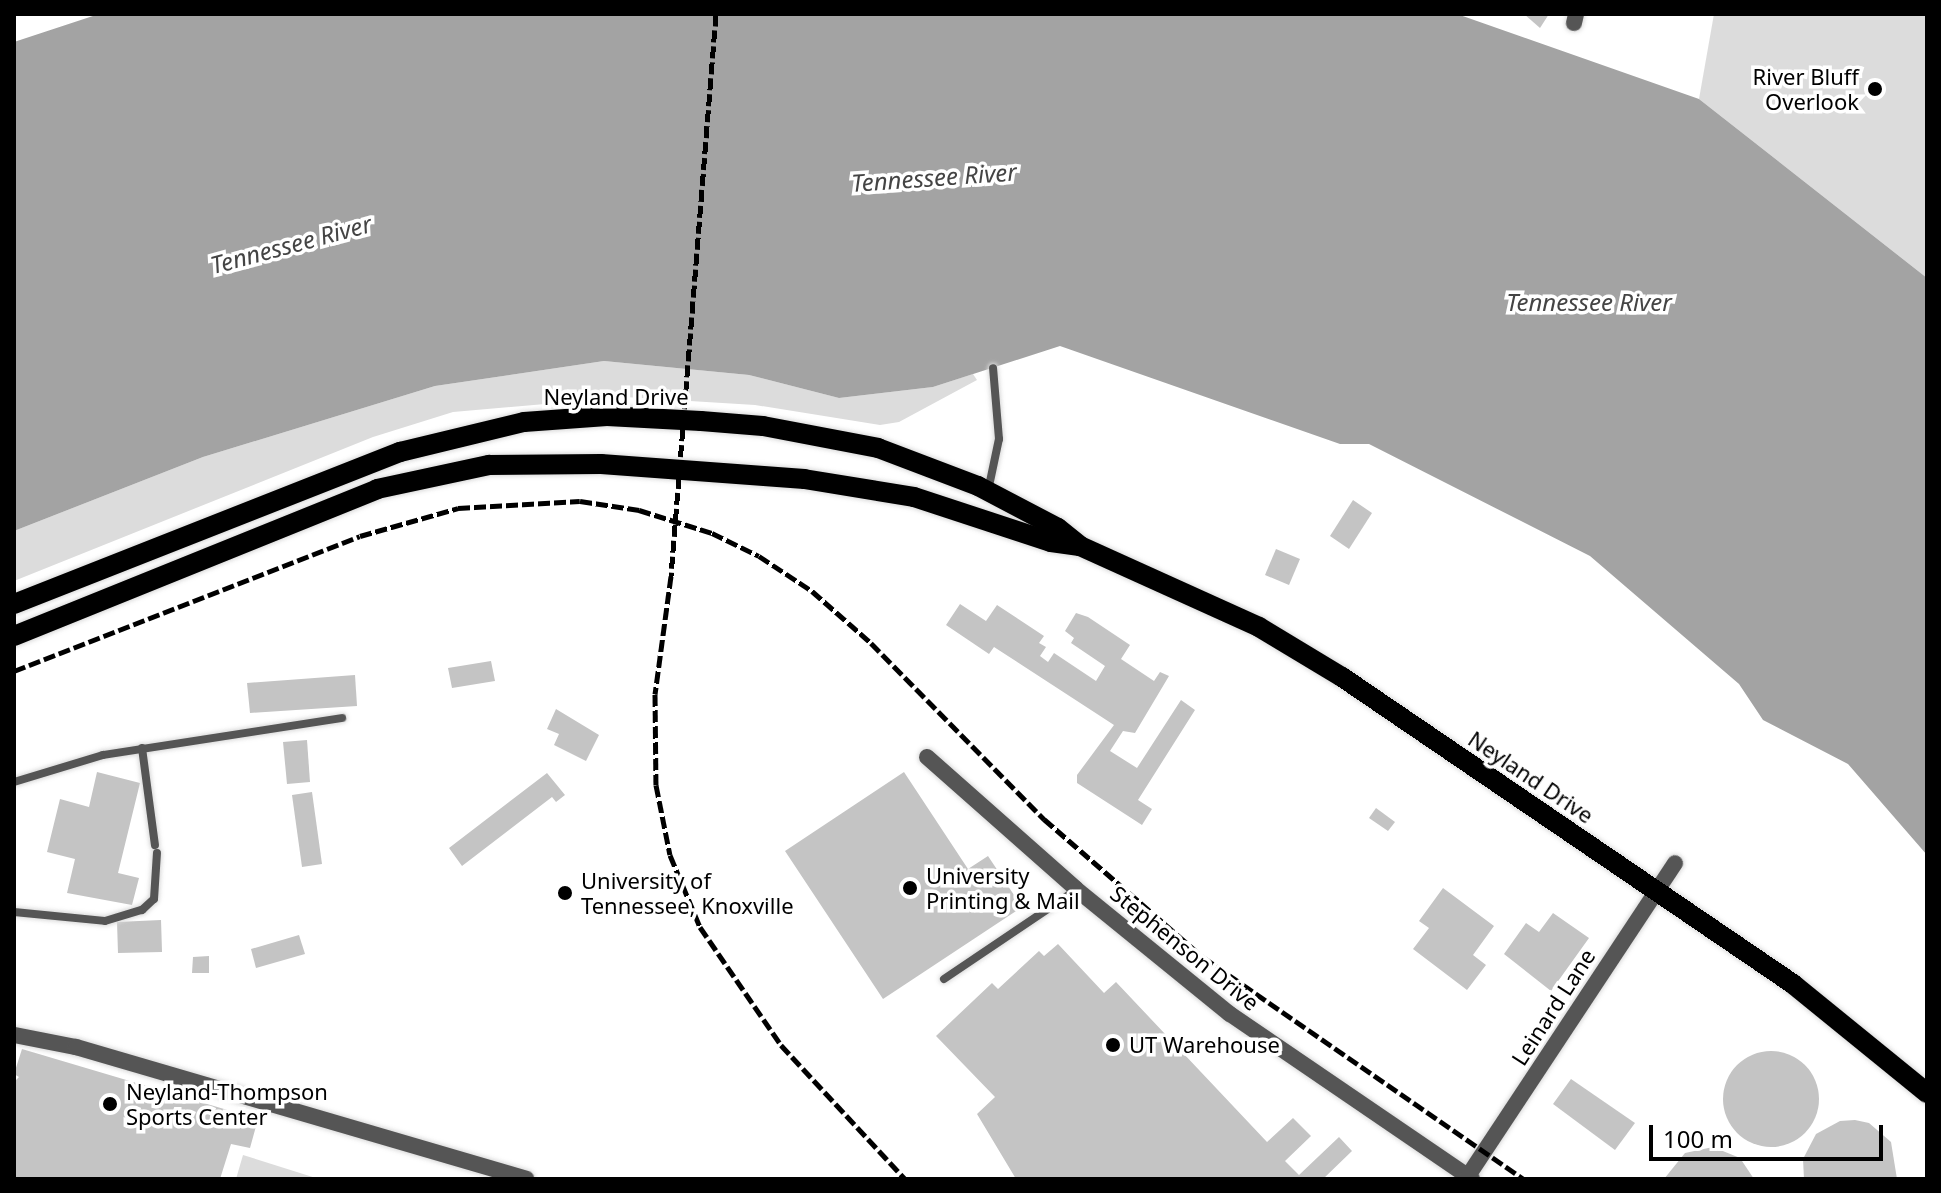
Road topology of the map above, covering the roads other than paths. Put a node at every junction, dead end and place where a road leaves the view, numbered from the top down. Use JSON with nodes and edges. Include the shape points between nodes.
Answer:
{"nodes":[{"id":1,"x":993,"y":368,"type":"dead end"},
{"id":2,"x":988,"y":491,"type":"junction"},
{"id":3,"x":1080,"y":546,"type":"junction"},
{"id":4,"x":14,"y":604,"type":"edge"},
{"id":5,"x":14,"y":636,"type":"edge"},
{"id":6,"x":342,"y":718,"type":"dead end"},
{"id":7,"x":142,"y":748,"type":"junction"},
{"id":8,"x":927,"y":757,"type":"dead end"},
{"id":9,"x":14,"y":782,"type":"edge"},
{"id":10,"x":1675,"y":863,"type":"dead end"},
{"id":11,"x":1076,"y":889,"type":"junction"},
{"id":12,"x":1656,"y":891,"type":"junction"},
{"id":13,"x":14,"y":912,"type":"edge"},
{"id":14,"x":944,"y":979,"type":"dead end"},
{"id":15,"x":14,"y":1035,"type":"edge"},
{"id":16,"x":1927,"y":1093,"type":"edge"},
{"id":17,"x":1470,"y":1178,"type":"edge"},
{"id":18,"x":526,"y":1179,"type":"edge"}],
"edges":[{"from":1,"to":2,"type":"lane","via":[[999,439]]},
{"from":2,"to":3,"type":"main road","name":"Neyland Drive","via":[[1058,528]]},
{"from":2,"to":4,"type":"main road","name":"Neyland Drive","via":[[909,456],[763,426],[640,417],[524,422],[400,452]]},
{"from":3,"to":5,"type":"main road","name":"Neyland Drive","via":[[1051,542],[914,497],[804,479],[601,464],[489,465],[377,489]]},
{"from":3,"to":12,"type":"main road","name":"Neyland Drive","via":[[1259,627],[1342,677]]},
{"from":6,"to":7,"type":"lane"},
{"from":7,"to":9,"type":"lane"},
{"from":7,"to":13,"type":"lane","via":[[156,849],[154,899],[142,910],[105,921]]},
{"from":8,"to":11,"type":"street","name":"Stephenson Drive"},
{"from":10,"to":12,"type":"street","name":"Leinard Lane"},
{"from":11,"to":14,"type":"lane"},
{"from":11,"to":17,"type":"street","name":"Stephenson Drive","via":[[1276,1048]]},
{"from":12,"to":16,"type":"main road","name":"Neyland Drive","via":[[1793,984]]},
{"from":12,"to":17,"type":"street","name":"Leinard Lane"},
{"from":15,"to":18,"type":"street","via":[[76,1047]]}]}
